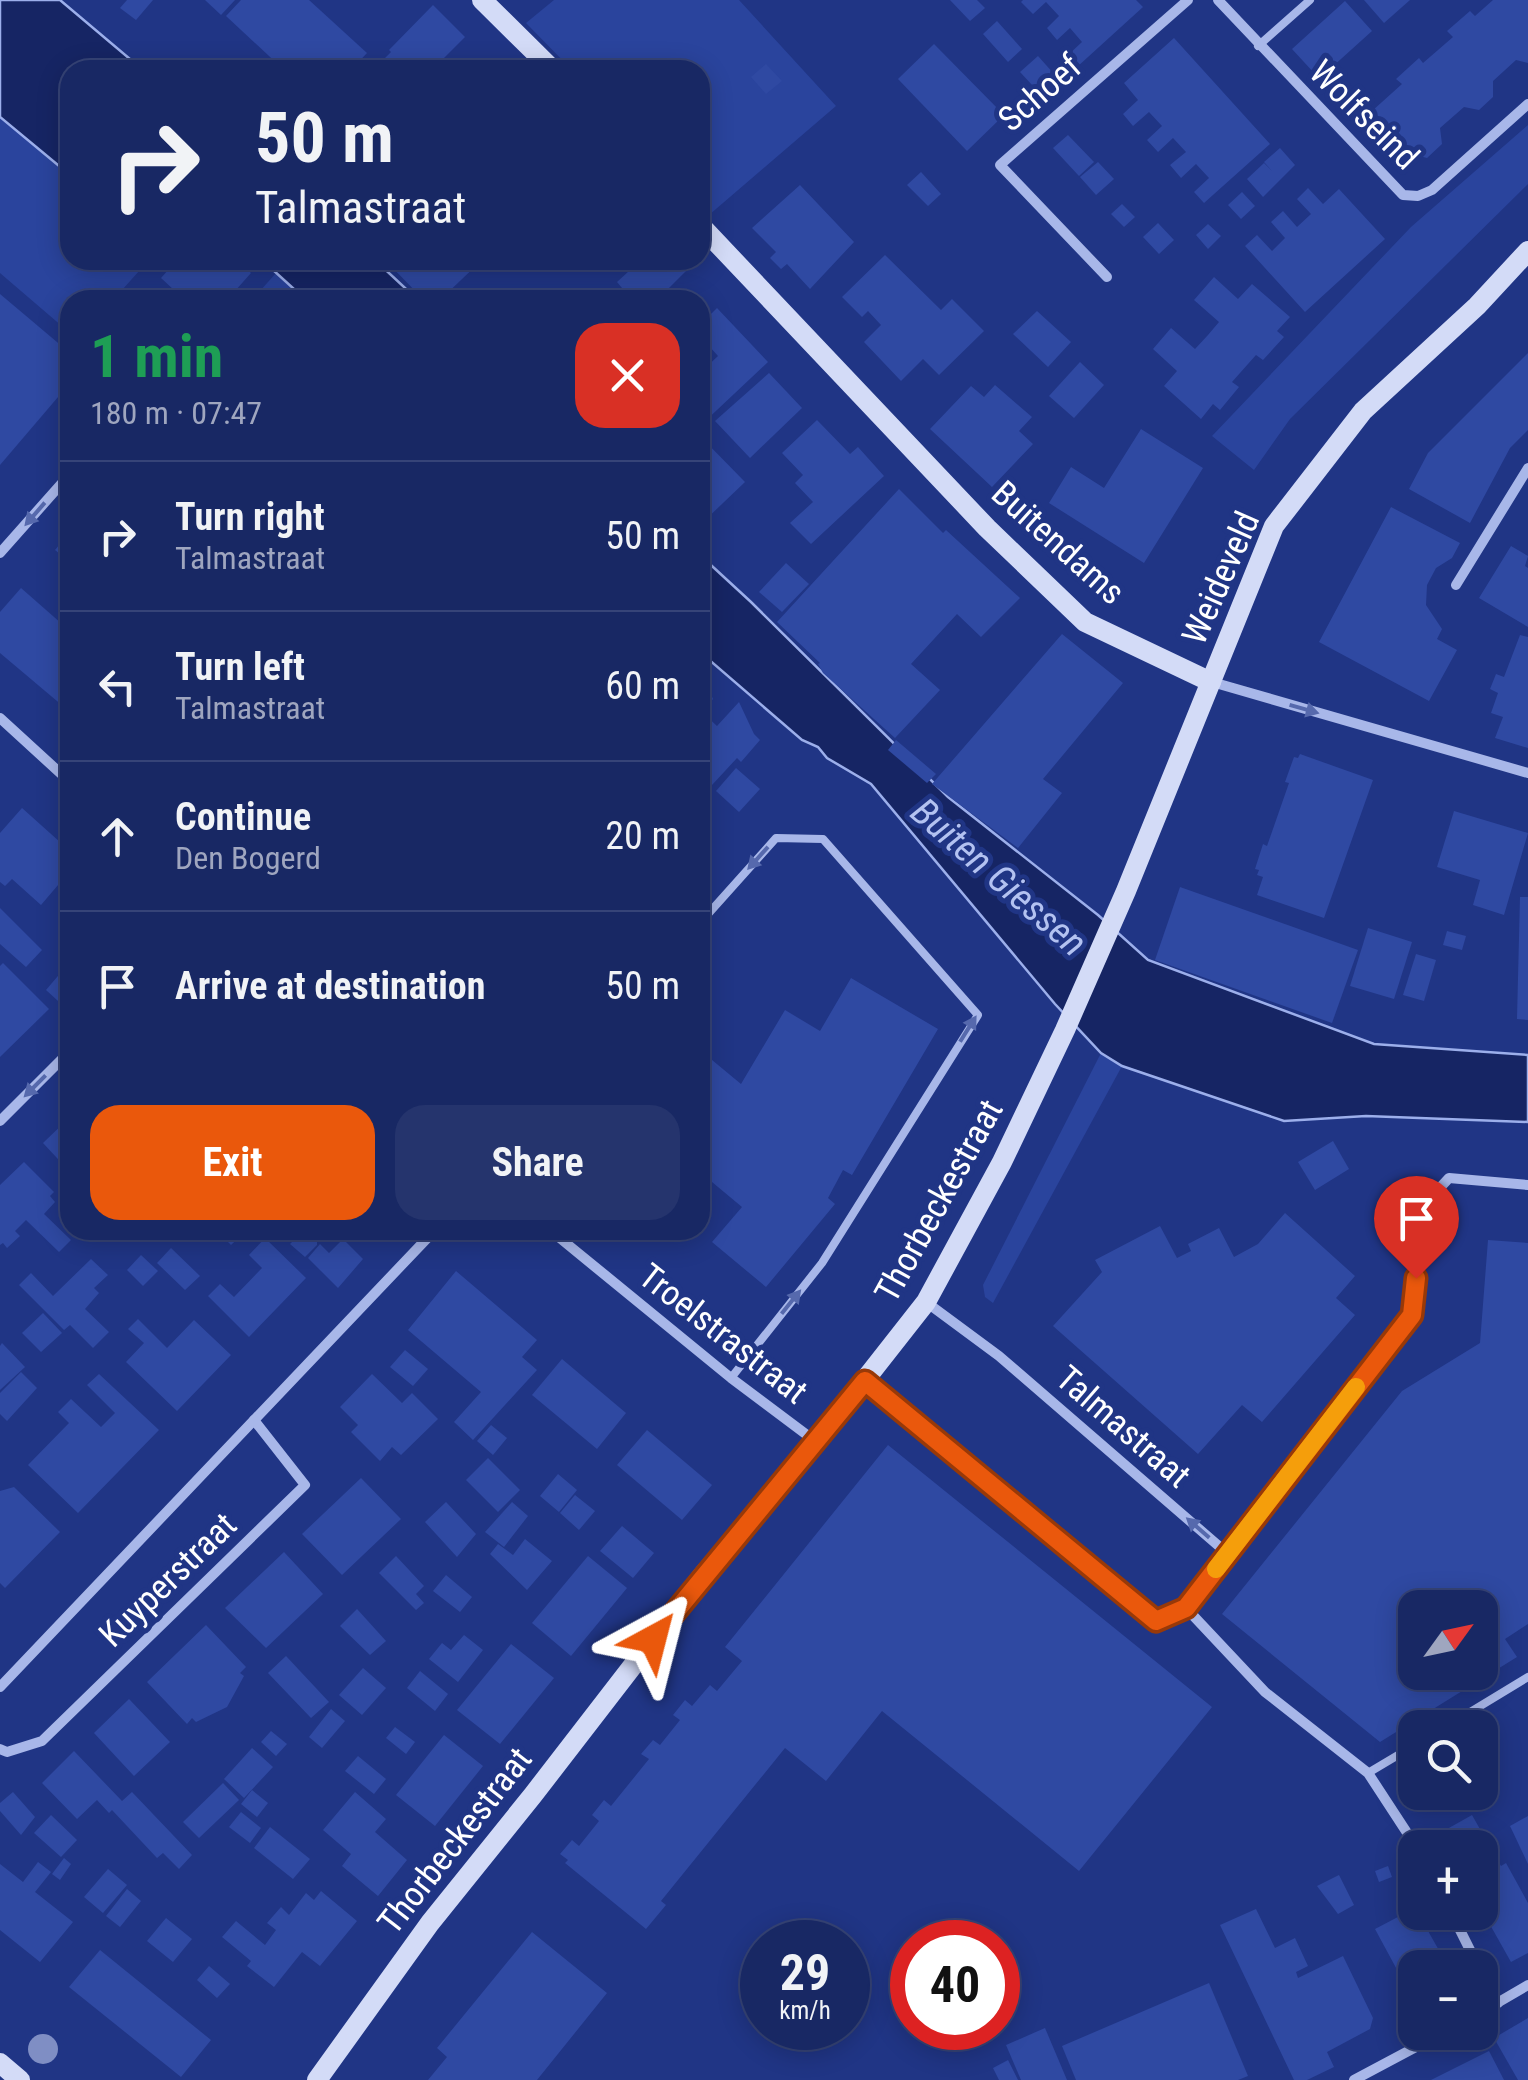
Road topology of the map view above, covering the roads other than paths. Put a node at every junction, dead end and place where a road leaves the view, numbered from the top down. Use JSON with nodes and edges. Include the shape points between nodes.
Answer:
{"nodes":[{"id":1,"x":482,"y":0,"type":"edge"},
{"id":2,"x":1188,"y":0,"type":"edge"},
{"id":3,"x":1218,"y":0,"type":"edge"},
{"id":4,"x":1310,"y":0,"type":"edge"},
{"id":5,"x":1258,"y":46,"type":"junction"},
{"id":6,"x":543,"y":60,"type":"edge"},
{"id":7,"x":1528,"y":104,"type":"edge"},
{"id":8,"x":710,"y":236,"type":"edge"},
{"id":9,"x":1528,"y":251,"type":"edge"},
{"id":10,"x":1107,"y":277,"type":"dead end"},
{"id":11,"x":1528,"y":468,"type":"edge"},
{"id":12,"x":60,"y":485,"type":"edge"},
{"id":13,"x":0,"y":553,"type":"edge"},
{"id":14,"x":1456,"y":585,"type":"dead end"},
{"id":15,"x":1211,"y":682,"type":"junction"},
{"id":16,"x":0,"y":718,"type":"edge"},
{"id":17,"x":60,"y":773,"type":"edge"},
{"id":18,"x":1528,"y":774,"type":"edge"},
{"id":19,"x":1126,"y":891,"type":"joint"},
{"id":20,"x":710,"y":913,"type":"edge"},
{"id":21,"x":60,"y":1062,"type":"edge"},
{"id":22,"x":0,"y":1121,"type":"edge"},
{"id":23,"x":1528,"y":1186,"type":"edge"},
{"id":24,"x":425,"y":1240,"type":"edge"},
{"id":25,"x":562,"y":1240,"type":"edge"},
{"id":26,"x":926,"y":1302,"type":"junction"},
{"id":27,"x":730,"y":1378,"type":"junction"},
{"id":28,"x":865,"y":1381,"type":"junction"},
{"id":29,"x":254,"y":1420,"type":"junction"},
{"id":30,"x":816,"y":1442,"type":"junction"},
{"id":31,"x":1228,"y":1554,"type":"junction"},
{"id":32,"x":1186,"y":1608,"type":"junction"},
{"id":33,"x":1528,"y":1677,"type":"edge"},
{"id":34,"x":0,"y":1687,"type":"edge"},
{"id":35,"x":1474,"y":1710,"type":"edge"},
{"id":36,"x":0,"y":1749,"type":"edge"},
{"id":37,"x":1398,"y":1755,"type":"edge"},
{"id":38,"x":1368,"y":1774,"type":"junction"},
{"id":39,"x":1405,"y":1830,"type":"edge"},
{"id":40,"x":1528,"y":1985,"type":"edge"},
{"id":41,"x":1498,"y":2002,"type":"edge"},
{"id":42,"x":1410,"y":2050,"type":"edge"},
{"id":43,"x":0,"y":2063,"type":"edge"},
{"id":44,"x":20,"y":2080,"type":"edge"},
{"id":45,"x":317,"y":2080,"type":"edge"},
{"id":46,"x":1354,"y":2080,"type":"edge"}],
"edges":[{"from":1,"to":6,"type":"street"},
{"from":2,"to":10,"type":"street","name":"Schoef","via":[[1000,165]]},
{"from":3,"to":5,"type":"street","name":"Wolfseind"},
{"from":4,"to":5,"type":"lane"},
{"from":5,"to":7,"type":"street","name":"Wolfseind","via":[[1410,197],[1432,190]]},
{"from":8,"to":15,"type":"street","name":"Buitendams","via":[[1085,622]]},
{"from":9,"to":15,"type":"street","name":"Weideveld","via":[[1363,412],[1274,526]]},
{"from":11,"to":14,"type":"street"},
{"from":12,"to":13,"type":"street","one_way":true},
{"from":15,"to":18,"type":"street","name":"Buitendams","one_way":true},
{"from":15,"to":19,"type":"street","name":"Weideveld"},
{"from":16,"to":17,"type":"street"},
{"from":19,"to":26,"type":"street","name":"Thorbeckestraat","via":[[1002,1162]]},
{"from":27,"to":20,"type":"lane","one_way":true,"via":[[822,1263],[978,1015],[823,839],[776,838]]},
{"from":21,"to":22,"type":"street","one_way":true},
{"from":23,"to":31,"type":"street","via":[[1450,1178],[1425,1204],[1412,1315]]},
{"from":24,"to":29,"type":"street","name":"Kuyperstraat"},
{"from":25,"to":27,"type":"street","name":"Troelstrastraat"},
{"from":26,"to":28,"type":"street","name":"Thorbeckestraat"},
{"from":31,"to":26,"type":"street","name":"Talmastraat","one_way":true,"via":[[999,1356]]},
{"from":27,"to":30,"type":"street","name":"Troelstrastraat"},
{"from":28,"to":30,"type":"street","name":"Thorbeckestraat"},
{"from":28,"to":32,"type":"street","via":[[1156,1621]]},
{"from":29,"to":34,"type":"street","name":"Kuyperstraat"},
{"from":29,"to":36,"type":"street","name":"Kuyperstraat","via":[[304,1485],[42,1742]]},
{"from":30,"to":45,"type":"street","name":"Thorbeckestraat","via":[[702,1576],[430,1923]]},
{"from":31,"to":32,"type":"street"},
{"from":32,"to":38,"type":"street","via":[[1265,1692]]},
{"from":33,"to":35,"type":"lane"},
{"from":37,"to":38,"type":"lane"},
{"from":38,"to":39,"type":"street"},
{"from":40,"to":41,"type":"street"},
{"from":42,"to":46,"type":"street"},
{"from":43,"to":44,"type":"street"}]}
